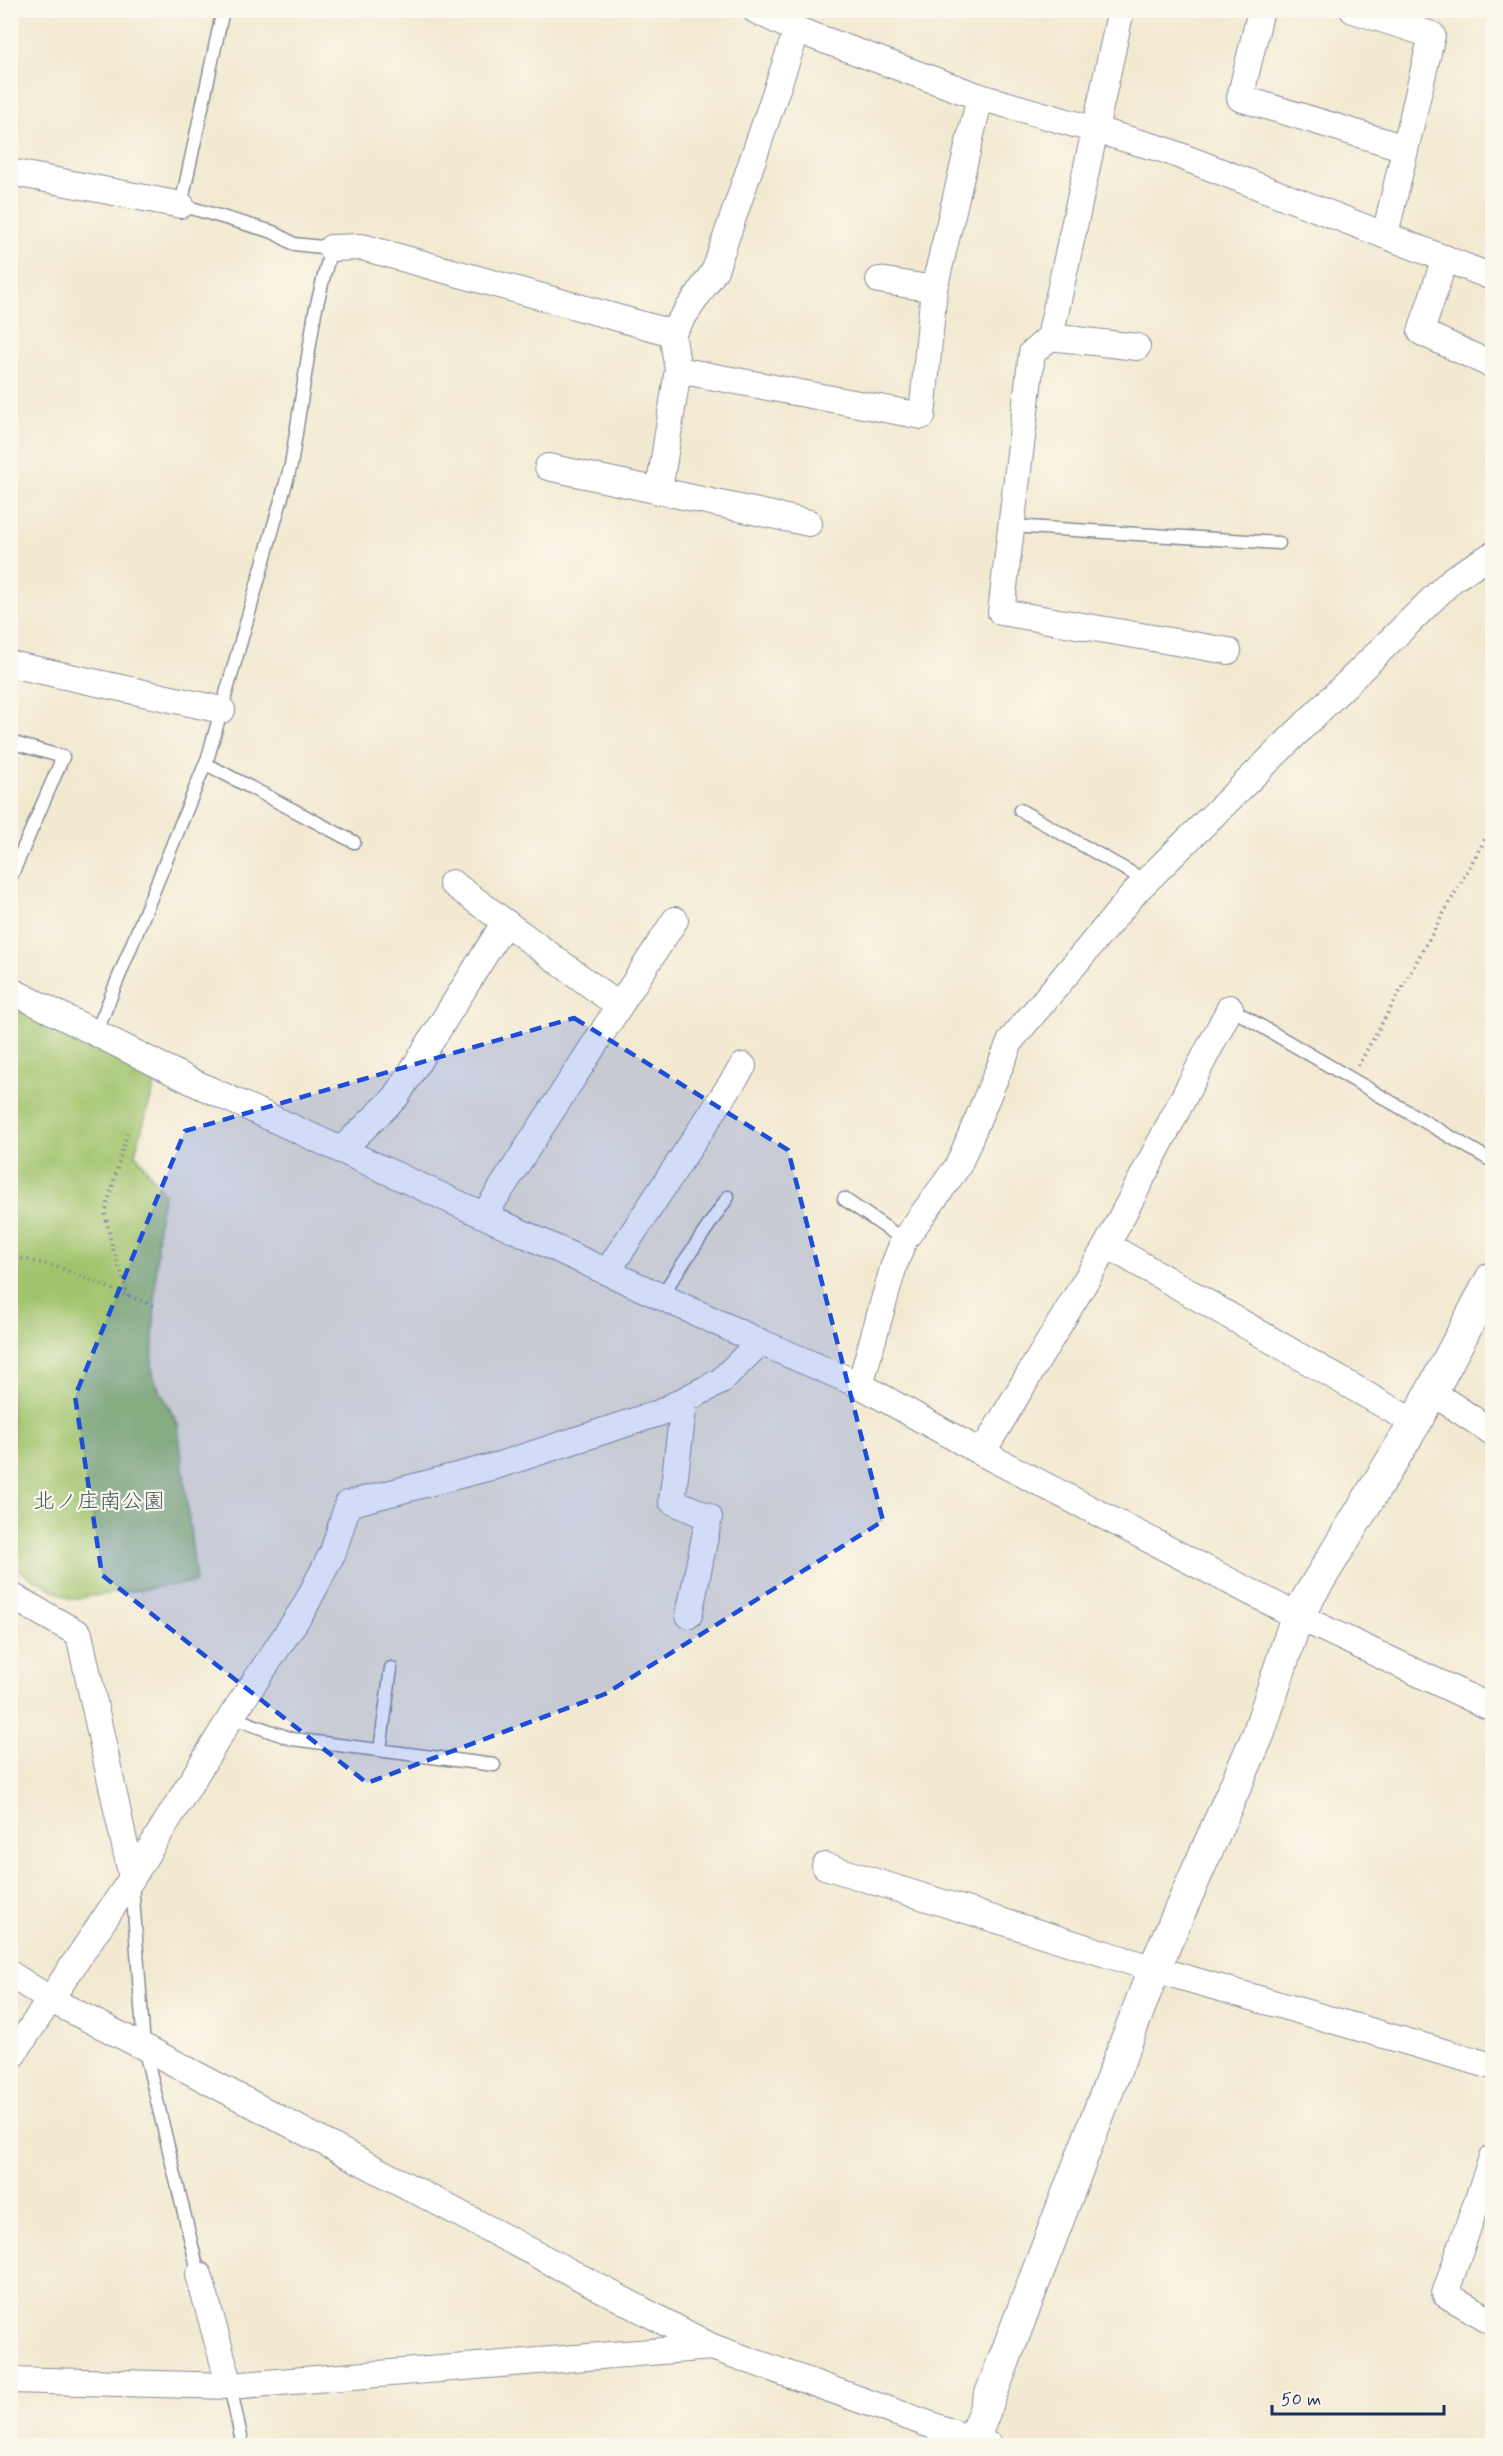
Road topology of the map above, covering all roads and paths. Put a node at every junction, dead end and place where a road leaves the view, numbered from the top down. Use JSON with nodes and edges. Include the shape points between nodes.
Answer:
{"nodes":[{"id":1,"x":223,"y":10,"type":"edge"},
{"id":2,"x":755,"y":10,"type":"edge"},
{"id":3,"x":1121,"y":10,"type":"edge"},
{"id":4,"x":1261,"y":10,"type":"edge"},
{"id":5,"x":1353,"y":10,"type":"edge"},
{"id":6,"x":797,"y":30,"type":"junction"},
{"id":7,"x":980,"y":97,"type":"junction"},
{"id":8,"x":1096,"y":129,"type":"junction"},
{"id":9,"x":1405,"y":148,"type":"junction"},
{"id":10,"x":10,"y":172,"type":"edge"},
{"id":11,"x":181,"y":205,"type":"junction"},
{"id":12,"x":1385,"y":235,"type":"junction"},
{"id":13,"x":332,"y":248,"type":"junction"},
{"id":14,"x":1445,"y":258,"type":"junction"},
{"id":15,"x":1492,"y":277,"type":"edge"},
{"id":16,"x":879,"y":280,"type":"dead end"},
{"id":17,"x":934,"y":289,"type":"junction"},
{"id":18,"x":672,"y":333,"type":"junction"},
{"id":19,"x":1050,"y":337,"type":"junction"},
{"id":20,"x":1137,"y":347,"type":"dead end"},
{"id":21,"x":1492,"y":365,"type":"edge"},
{"id":22,"x":678,"y":370,"type":"junction"},
{"id":23,"x":548,"y":467,"type":"dead end"},
{"id":24,"x":659,"y":491,"type":"junction"},
{"id":25,"x":809,"y":523,"type":"dead end"},
{"id":26,"x":1011,"y":526,"type":"junction"},
{"id":27,"x":1279,"y":543,"type":"dead end"},
{"id":28,"x":1492,"y":555,"type":"edge"},
{"id":29,"x":1228,"y":651,"type":"dead end"},
{"id":30,"x":10,"y":663,"type":"edge"},
{"id":31,"x":222,"y":710,"type":"junction"},
{"id":32,"x":10,"y":742,"type":"edge"},
{"id":33,"x":206,"y":764,"type":"junction"},
{"id":34,"x":1020,"y":810,"type":"dead end"},
{"id":35,"x":1492,"y":827,"type":"edge"},
{"id":36,"x":354,"y":842,"type":"dead end"},
{"id":37,"x":10,"y":879,"type":"edge"},
{"id":38,"x":1146,"y":881,"type":"junction"},
{"id":39,"x":452,"y":883,"type":"dead end"},
{"id":40,"x":675,"y":920,"type":"dead end"},
{"id":41,"x":505,"y":922,"type":"junction"},
{"id":42,"x":10,"y":990,"type":"edge"},
{"id":43,"x":619,"y":1006,"type":"junction"},
{"id":44,"x":1230,"y":1008,"type":"joint"},
{"id":45,"x":96,"y":1033,"type":"junction"},
{"id":46,"x":743,"y":1066,"type":"dead end"},
{"id":47,"x":1351,"y":1077,"type":"junction"},
{"id":48,"x":127,"y":1133,"type":"dead end"},
{"id":49,"x":341,"y":1150,"type":"junction"},
{"id":50,"x":1492,"y":1161,"type":"edge"},
{"id":51,"x":728,"y":1197,"type":"dead end"},
{"id":52,"x":844,"y":1199,"type":"dead end"},
{"id":53,"x":484,"y":1215,"type":"junction"},
{"id":54,"x":904,"y":1240,"type":"junction"},
{"id":55,"x":1107,"y":1245,"type":"junction"},
{"id":56,"x":10,"y":1256,"type":"edge"},
{"id":57,"x":607,"y":1272,"type":"junction"},
{"id":58,"x":1492,"y":1278,"type":"edge"},
{"id":59,"x":661,"y":1296,"type":"junction"},
{"id":60,"x":129,"y":1297,"type":"junction"},
{"id":61,"x":154,"y":1306,"type":"dead end"},
{"id":62,"x":760,"y":1342,"type":"junction"},
{"id":63,"x":860,"y":1385,"type":"junction"},
{"id":64,"x":1432,"y":1392,"type":"junction"},
{"id":65,"x":684,"y":1402,"type":"junction"},
{"id":66,"x":1415,"y":1423,"type":"junction"},
{"id":67,"x":1492,"y":1432,"type":"edge"},
{"id":68,"x":982,"y":1453,"type":"junction"},
{"id":69,"x":10,"y":1594,"type":"edge"},
{"id":70,"x":689,"y":1615,"type":"dead end"},
{"id":71,"x":1297,"y":1617,"type":"junction"},
{"id":72,"x":391,"y":1668,"type":"dead end"},
{"id":73,"x":1492,"y":1708,"type":"edge"},
{"id":74,"x":231,"y":1717,"type":"junction"},
{"id":75,"x":380,"y":1750,"type":"junction"},
{"id":76,"x":494,"y":1765,"type":"dead end"},
{"id":77,"x":825,"y":1866,"type":"dead end"},
{"id":78,"x":132,"y":1878,"type":"junction"},
{"id":79,"x":1154,"y":1969,"type":"junction"},
{"id":80,"x":10,"y":1974,"type":"edge"},
{"id":81,"x":49,"y":1999,"type":"junction"},
{"id":82,"x":144,"y":2047,"type":"junction"},
{"id":83,"x":10,"y":2059,"type":"edge"},
{"id":84,"x":1492,"y":2066,"type":"edge"},
{"id":85,"x":1492,"y":2158,"type":"edge"},
{"id":86,"x":199,"y":2275,"type":"joint"},
{"id":87,"x":1492,"y":2321,"type":"edge"},
{"id":88,"x":711,"y":2347,"type":"junction"},
{"id":89,"x":10,"y":2380,"type":"edge"},
{"id":90,"x":230,"y":2386,"type":"junction"},
{"id":91,"x":978,"y":2444,"type":"edge"},
{"id":92,"x":243,"y":2445,"type":"edge"}],
"edges":[{"from":1,"to":11,"type":"lane"},
{"from":2,"to":6,"type":"street"},
{"from":3,"to":8,"type":"street"},
{"from":4,"to":9,"type":"street","via":[[1239,98]]},
{"from":5,"to":9,"type":"street","via":[[1432,35]]},
{"from":6,"to":7,"type":"street"},
{"from":6,"to":18,"type":"street","via":[[714,270]]},
{"from":7,"to":8,"type":"street"},
{"from":7,"to":17,"type":"street"},
{"from":8,"to":12,"type":"street","via":[[1165,150]]},
{"from":8,"to":19,"type":"street"},
{"from":9,"to":12,"type":"street"},
{"from":10,"to":11,"type":"street"},
{"from":11,"to":13,"type":"lane","via":[[273,232],[294,244]]},
{"from":12,"to":14,"type":"street"},
{"from":13,"to":18,"type":"street","via":[[362,247]]},
{"from":13,"to":31,"type":"lane","via":[[315,312],[291,465]]},
{"from":14,"to":15,"type":"street"},
{"from":14,"to":21,"type":"street","via":[[1421,332]]},
{"from":16,"to":17,"type":"street"},
{"from":17,"to":22,"type":"street","via":[[922,416]]},
{"from":18,"to":22,"type":"street"},
{"from":19,"to":20,"type":"street"},
{"from":19,"to":26,"type":"street","via":[[1032,353]]},
{"from":22,"to":24,"type":"street"},
{"from":23,"to":24,"type":"street"},
{"from":24,"to":25,"type":"street"},
{"from":26,"to":27,"type":"lane"},
{"from":26,"to":29,"type":"street","via":[[1001,612]]},
{"from":28,"to":38,"type":"street","via":[[1454,578]]},
{"from":30,"to":31,"type":"street"},
{"from":31,"to":33,"type":"lane"},
{"from":32,"to":37,"type":"lane","via":[[63,757]]},
{"from":33,"to":36,"type":"lane"},
{"from":33,"to":45,"type":"lane"},
{"from":34,"to":38,"type":"lane"},
{"from":35,"to":47,"type":"path"},
{"from":38,"to":54,"type":"street","via":[[1011,1040],[958,1166]]},
{"from":39,"to":41,"type":"street"},
{"from":40,"to":43,"type":"street"},
{"from":41,"to":43,"type":"street"},
{"from":41,"to":49,"type":"street","via":[[396,1097]]},
{"from":42,"to":45,"type":"street"},
{"from":43,"to":53,"type":"street"},
{"from":44,"to":47,"type":"lane"},
{"from":44,"to":55,"type":"street"},
{"from":45,"to":49,"type":"street"},
{"from":46,"to":57,"type":"street"},
{"from":47,"to":50,"type":"lane"},
{"from":48,"to":60,"type":"path","via":[[105,1213]]},
{"from":49,"to":53,"type":"street"},
{"from":51,"to":59,"type":"lane"},
{"from":52,"to":54,"type":"lane"},
{"from":53,"to":57,"type":"street"},
{"from":54,"to":63,"type":"street"},
{"from":55,"to":66,"type":"street"},
{"from":55,"to":68,"type":"street"},
{"from":56,"to":60,"type":"path","via":[[55,1266]]},
{"from":57,"to":59,"type":"street"},
{"from":58,"to":64,"type":"street"},
{"from":59,"to":62,"type":"street"},
{"from":60,"to":61,"type":"path"},
{"from":62,"to":63,"type":"street"},
{"from":62,"to":65,"type":"street","via":[[721,1381]]},
{"from":63,"to":68,"type":"street"},
{"from":64,"to":66,"type":"street"},
{"from":64,"to":67,"type":"street"},
{"from":65,"to":70,"type":"street","via":[[672,1501],[709,1517]]},
{"from":65,"to":74,"type":"street","via":[[543,1452],[348,1504],[333,1552],[304,1608]]},
{"from":66,"to":71,"type":"street"},
{"from":68,"to":71,"type":"street"},
{"from":69,"to":78,"type":"street","via":[[79,1635]]},
{"from":71,"to":73,"type":"street"},
{"from":71,"to":79,"type":"street","via":[[1258,1735]]},
{"from":72,"to":75,"type":"lane"},
{"from":74,"to":75,"type":"lane","via":[[292,1739]]},
{"from":74,"to":78,"type":"street"},
{"from":75,"to":76,"type":"lane"},
{"from":77,"to":79,"type":"street"},
{"from":78,"to":81,"type":"street"},
{"from":78,"to":82,"type":"lane"},
{"from":79,"to":84,"type":"street"},
{"from":79,"to":91,"type":"street"},
{"from":80,"to":81,"type":"street"},
{"from":81,"to":82,"type":"street"},
{"from":81,"to":83,"type":"street"},
{"from":82,"to":86,"type":"lane"},
{"from":82,"to":88,"type":"street"},
{"from":85,"to":87,"type":"street","via":[[1445,2294]]},
{"from":86,"to":90,"type":"street"},
{"from":88,"to":90,"type":"street"},
{"from":88,"to":91,"type":"street"},
{"from":89,"to":90,"type":"street"},
{"from":90,"to":92,"type":"lane"}]}
